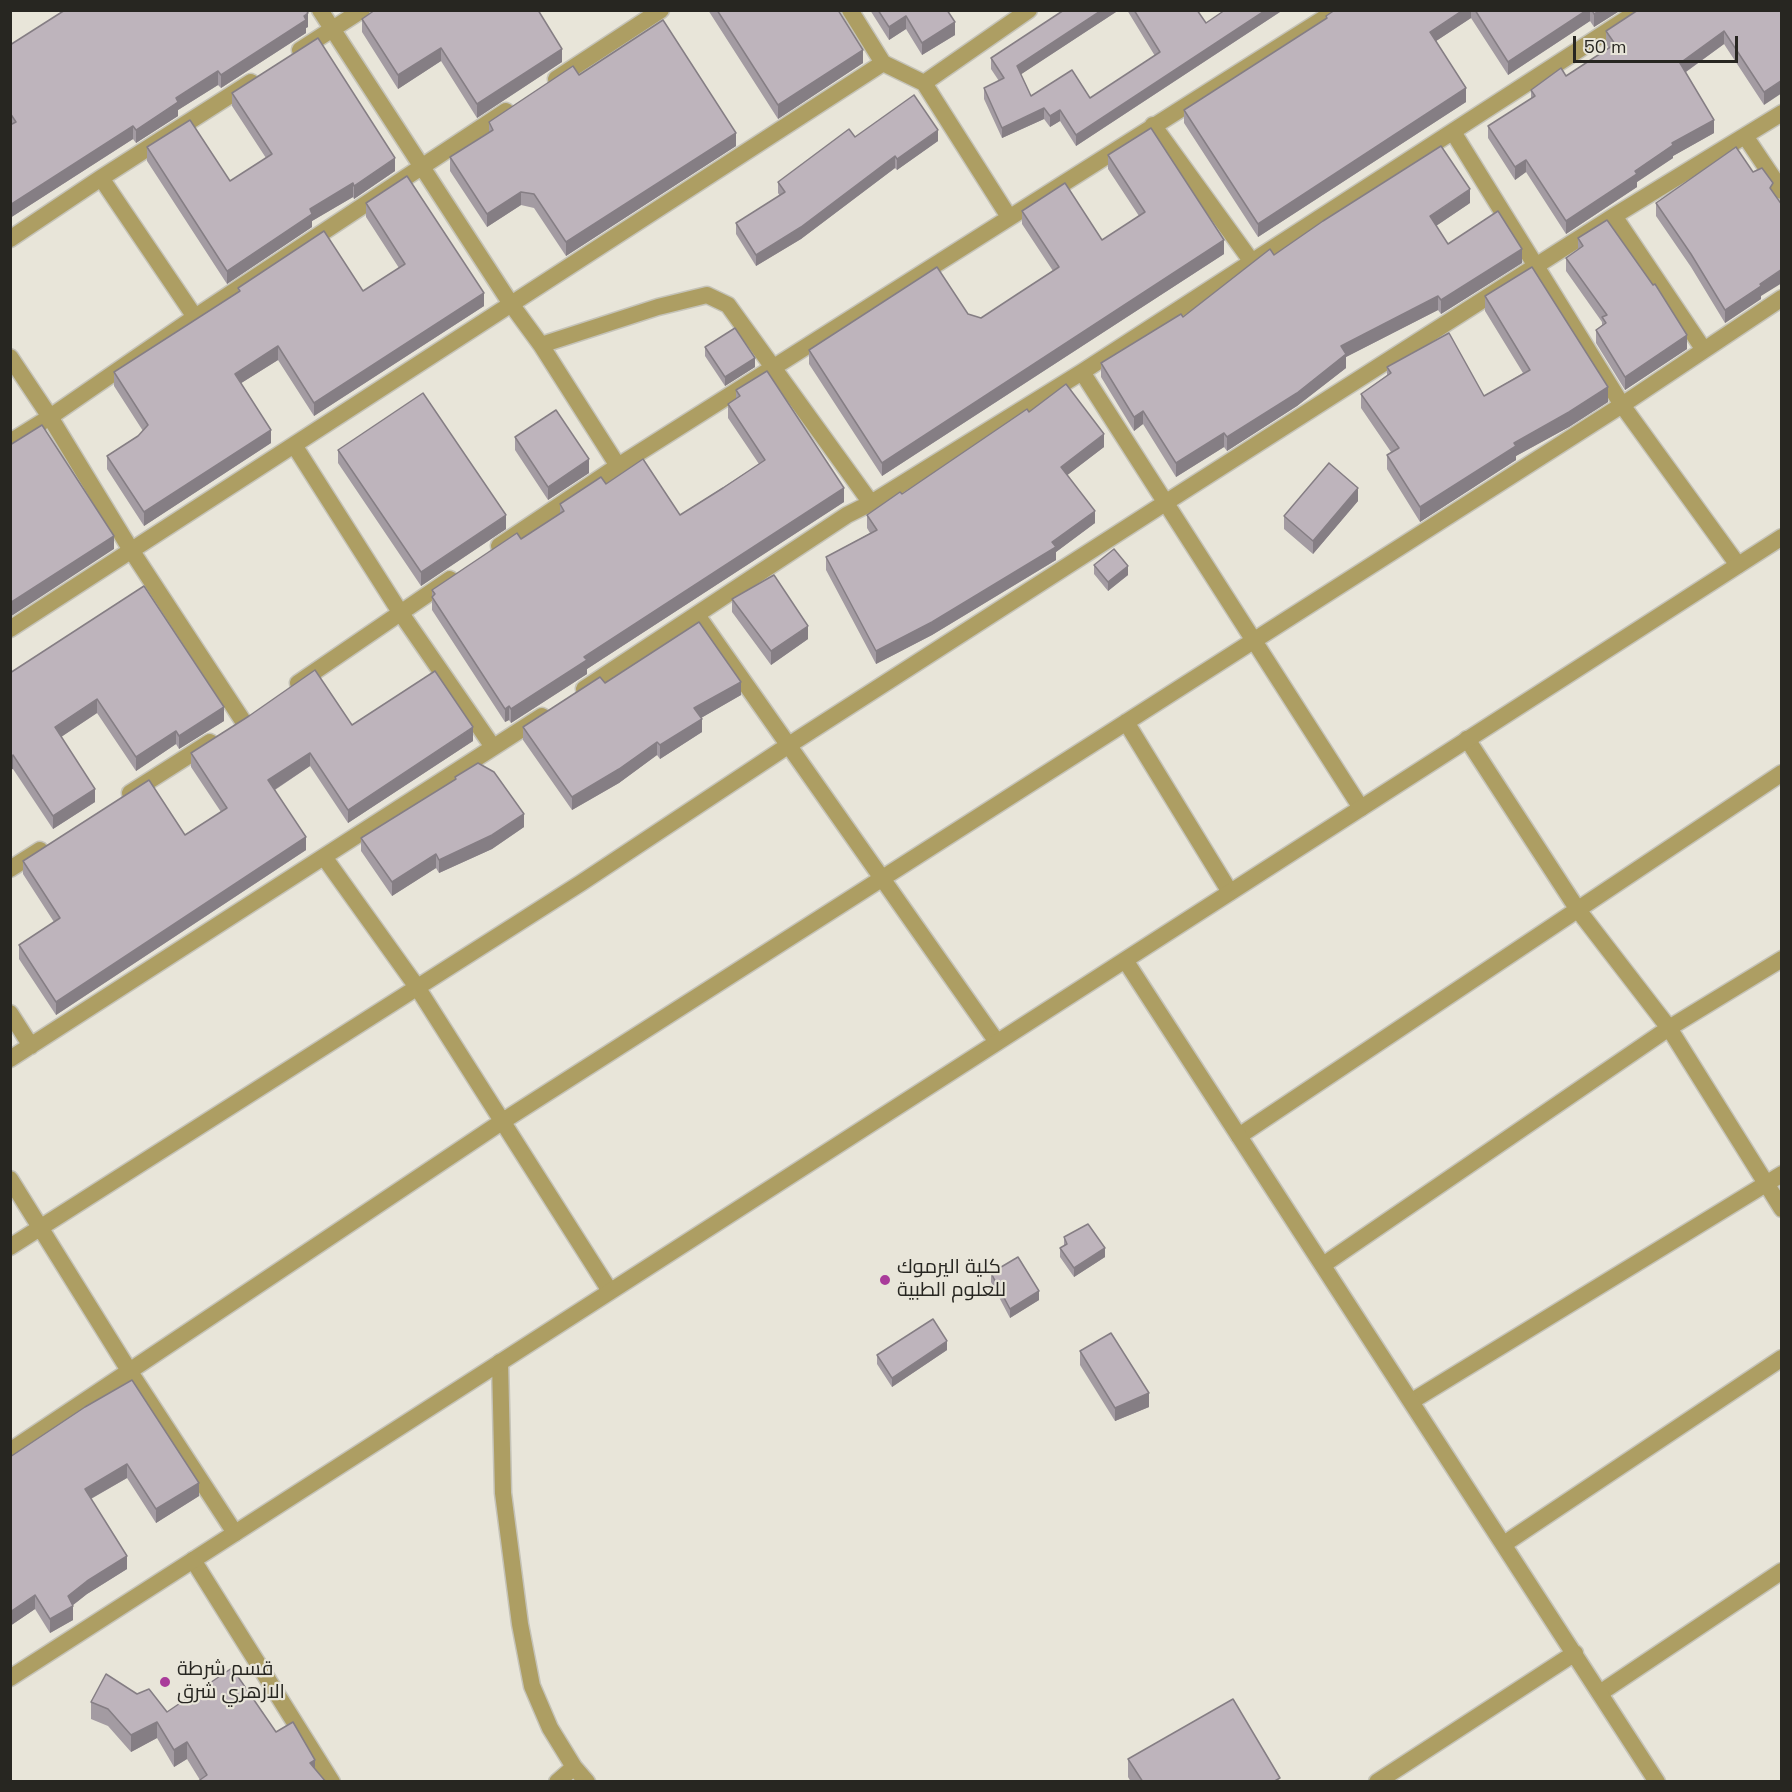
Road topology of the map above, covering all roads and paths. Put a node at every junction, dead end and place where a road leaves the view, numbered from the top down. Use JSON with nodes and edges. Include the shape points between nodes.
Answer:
{"nodes":[{"id":1,"x":320,"y":10,"type":"edge"},
{"id":2,"x":362,"y":10,"type":"edge"},
{"id":3,"x":661,"y":10,"type":"edge"},
{"id":4,"x":850,"y":10,"type":"edge"},
{"id":5,"x":1029,"y":10,"type":"edge"},
{"id":6,"x":1337,"y":10,"type":"edge"},
{"id":7,"x":1641,"y":10,"type":"edge"},
{"id":8,"x":333,"y":29,"type":"junction"},
{"id":9,"x":282,"y":62,"type":"edge"},
{"id":10,"x":883,"y":63,"type":"junction"},
{"id":11,"x":262,"y":75,"type":"edge"},
{"id":12,"x":924,"y":84,"type":"junction"},
{"id":13,"x":541,"y":89,"type":"edge"},
{"id":14,"x":521,"y":102,"type":"edge"},
{"id":15,"x":1782,"y":113,"type":"edge"},
{"id":16,"x":1153,"y":125,"type":"junction"},
{"id":17,"x":1453,"y":132,"type":"junction"},
{"id":18,"x":1745,"y":136,"type":"junction"},
{"id":19,"x":421,"y":167,"type":"junction"},
{"id":20,"x":100,"y":178,"type":"junction"},
{"id":21,"x":1782,"y":191,"type":"edge"},
{"id":22,"x":1614,"y":216,"type":"junction"},
{"id":23,"x":1009,"y":217,"type":"junction"},
{"id":24,"x":10,"y":239,"type":"edge"},
{"id":25,"x":1252,"y":262,"type":"junction"},
{"id":26,"x":1537,"y":266,"type":"junction"},
{"id":27,"x":1782,"y":298,"type":"edge"},
{"id":28,"x":511,"y":304,"type":"junction"},
{"id":29,"x":195,"y":317,"type":"junction"},
{"id":30,"x":541,"y":345,"type":"junction"},
{"id":31,"x":1704,"y":350,"type":"junction"},
{"id":32,"x":10,"y":357,"type":"edge"},
{"id":33,"x":774,"y":366,"type":"junction"},
{"id":34,"x":1082,"y":372,"type":"junction"},
{"id":35,"x":1622,"y":405,"type":"junction"},
{"id":36,"x":50,"y":417,"type":"junction"},
{"id":37,"x":10,"y":442,"type":"edge"},
{"id":38,"x":294,"y":445,"type":"junction"},
{"id":39,"x":618,"y":466,"type":"junction"},
{"id":40,"x":871,"y":503,"type":"junction"},
{"id":41,"x":1166,"y":503,"type":"junction"},
{"id":42,"x":1782,"y":537,"type":"edge"},
{"id":43,"x":131,"y":550,"type":"junction"},
{"id":44,"x":489,"y":553,"type":"edge"},
{"id":45,"x":1738,"y":565,"type":"junction"},
{"id":46,"x":459,"y":573,"type":"edge"},
{"id":47,"x":400,"y":612,"type":"junction"},
{"id":48,"x":697,"y":615,"type":"junction"},
{"id":49,"x":10,"y":629,"type":"edge"},
{"id":50,"x":1253,"y":640,"type":"junction"},
{"id":51,"x":282,"y":694,"type":"edge"},
{"id":52,"x":571,"y":697,"type":"edge"},
{"id":53,"x":552,"y":709,"type":"edge"},
{"id":54,"x":1126,"y":722,"type":"junction"},
{"id":55,"x":1467,"y":739,"type":"junction"},
{"id":56,"x":789,"y":745,"type":"junction"},
{"id":57,"x":494,"y":747,"type":"junction"},
{"id":58,"x":1782,"y":773,"type":"edge"},
{"id":59,"x":112,"y":805,"type":"edge"},
{"id":60,"x":1361,"y":808,"type":"junction"},
{"id":61,"x":51,"y":843,"type":"edge"},
{"id":62,"x":324,"y":857,"type":"junction"},
{"id":63,"x":10,"y":869,"type":"edge"},
{"id":64,"x":882,"y":878,"type":"junction"},
{"id":65,"x":1230,"y":892,"type":"junction"},
{"id":66,"x":1578,"y":910,"type":"junction"},
{"id":67,"x":1782,"y":959,"type":"edge"},
{"id":68,"x":1125,"y":960,"type":"junction"},
{"id":69,"x":417,"y":987,"type":"junction"},
{"id":70,"x":10,"y":1012,"type":"edge"},
{"id":71,"x":1669,"y":1028,"type":"junction"},
{"id":72,"x":997,"y":1042,"type":"junction"},
{"id":73,"x":31,"y":1046,"type":"junction"},
{"id":74,"x":10,"y":1059,"type":"edge"},
{"id":75,"x":503,"y":1121,"type":"junction"},
{"id":76,"x":1239,"y":1136,"type":"junction"},
{"id":77,"x":1782,"y":1174,"type":"edge"},
{"id":78,"x":10,"y":1179,"type":"edge"},
{"id":79,"x":1766,"y":1184,"type":"junction"},
{"id":80,"x":1782,"y":1209,"type":"edge"},
{"id":81,"x":41,"y":1227,"type":"junction"},
{"id":82,"x":10,"y":1247,"type":"edge"},
{"id":83,"x":1323,"y":1265,"type":"junction"},
{"id":84,"x":610,"y":1292,"type":"junction"},
{"id":85,"x":1782,"y":1358,"type":"edge"},
{"id":86,"x":500,"y":1362,"type":"junction"},
{"id":87,"x":130,"y":1372,"type":"junction"},
{"id":88,"x":1412,"y":1401,"type":"junction"},
{"id":89,"x":10,"y":1451,"type":"edge"},
{"id":90,"x":235,"y":1533,"type":"junction"},
{"id":91,"x":1504,"y":1544,"type":"junction"},
{"id":92,"x":193,"y":1560,"type":"junction"},
{"id":93,"x":1782,"y":1571,"type":"edge"},
{"id":94,"x":1575,"y":1653,"type":"junction"},
{"id":95,"x":10,"y":1678,"type":"edge"},
{"id":96,"x":1600,"y":1693,"type":"junction"},
{"id":97,"x":574,"y":1767,"type":"junction"},
{"id":98,"x":332,"y":1782,"type":"edge"},
{"id":99,"x":557,"y":1782,"type":"edge"},
{"id":100,"x":587,"y":1782,"type":"edge"},
{"id":101,"x":1377,"y":1782,"type":"edge"},
{"id":102,"x":1657,"y":1782,"type":"edge"}],
"edges":[{"from":1,"to":8,"type":"street"},
{"from":2,"to":8,"type":"street"},
{"from":3,"to":13,"type":"street"},
{"from":4,"to":10,"type":"street"},
{"from":5,"to":12,"type":"street"},
{"from":6,"to":16,"type":"street"},
{"from":7,"to":17,"type":"street"},
{"from":8,"to":9,"type":"street"},
{"from":8,"to":19,"type":"street"},
{"from":10,"to":12,"type":"street"},
{"from":10,"to":28,"type":"street"},
{"from":11,"to":20,"type":"street"},
{"from":12,"to":23,"type":"street"},
{"from":14,"to":19,"type":"street"},
{"from":15,"to":18,"type":"street"},
{"from":16,"to":23,"type":"street"},
{"from":16,"to":25,"type":"street"},
{"from":17,"to":25,"type":"street"},
{"from":17,"to":26,"type":"street"},
{"from":18,"to":21,"type":"street"},
{"from":18,"to":22,"type":"street"},
{"from":19,"to":28,"type":"street"},
{"from":19,"to":29,"type":"street"},
{"from":20,"to":24,"type":"street"},
{"from":20,"to":29,"type":"street"},
{"from":22,"to":26,"type":"street"},
{"from":22,"to":31,"type":"street"},
{"from":23,"to":33,"type":"street"},
{"from":25,"to":34,"type":"street"},
{"from":26,"to":35,"type":"street"},
{"from":26,"to":41,"type":"street"},
{"from":27,"to":31,"type":"street"},
{"from":28,"to":30,"type":"street"},
{"from":28,"to":38,"type":"street"},
{"from":29,"to":36,"type":"street"},
{"from":30,"to":33,"type":"street","via":[[707,295],[728,305]]},
{"from":30,"to":39,"type":"street"},
{"from":31,"to":35,"type":"street"},
{"from":32,"to":36,"type":"street"},
{"from":33,"to":39,"type":"street"},
{"from":33,"to":40,"type":"street"},
{"from":34,"to":40,"type":"street"},
{"from":34,"to":41,"type":"street"},
{"from":35,"to":45,"type":"street"},
{"from":35,"to":50,"type":"street"},
{"from":36,"to":37,"type":"street"},
{"from":36,"to":43,"type":"street"},
{"from":38,"to":43,"type":"street"},
{"from":38,"to":47,"type":"street"},
{"from":39,"to":44,"type":"street"},
{"from":40,"to":48,"type":"street"},
{"from":41,"to":50,"type":"street"},
{"from":41,"to":56,"type":"street"},
{"from":42,"to":45,"type":"street"},
{"from":43,"to":49,"type":"street"},
{"from":43,"to":59,"type":"street","via":[[238,724]]},
{"from":45,"to":55,"type":"street"},
{"from":46,"to":47,"type":"street"},
{"from":47,"to":51,"type":"street"},
{"from":47,"to":57,"type":"street"},
{"from":48,"to":52,"type":"street"},
{"from":48,"to":56,"type":"street"},
{"from":50,"to":54,"type":"street"},
{"from":50,"to":60,"type":"street"},
{"from":53,"to":57,"type":"street"},
{"from":54,"to":64,"type":"street"},
{"from":54,"to":65,"type":"street"},
{"from":55,"to":60,"type":"street"},
{"from":55,"to":66,"type":"street"},
{"from":56,"to":64,"type":"street"},
{"from":56,"to":69,"type":"street"},
{"from":57,"to":62,"type":"street"},
{"from":58,"to":66,"type":"street"},
{"from":60,"to":65,"type":"street"},
{"from":61,"to":63,"type":"street"},
{"from":62,"to":69,"type":"street"},
{"from":62,"to":73,"type":"street"},
{"from":64,"to":72,"type":"street"},
{"from":64,"to":75,"type":"street"},
{"from":65,"to":68,"type":"street"},
{"from":66,"to":71,"type":"street"},
{"from":66,"to":76,"type":"street"},
{"from":67,"to":71,"type":"street"},
{"from":68,"to":72,"type":"street"},
{"from":68,"to":76,"type":"street"},
{"from":69,"to":75,"type":"street"},
{"from":69,"to":81,"type":"street"},
{"from":70,"to":73,"type":"street"},
{"from":71,"to":79,"type":"street"},
{"from":71,"to":83,"type":"street"},
{"from":72,"to":84,"type":"street"},
{"from":73,"to":74,"type":"street"},
{"from":75,"to":84,"type":"street"},
{"from":75,"to":87,"type":"street"},
{"from":76,"to":83,"type":"street"},
{"from":77,"to":79,"type":"street"},
{"from":78,"to":81,"type":"street"},
{"from":79,"to":80,"type":"street"},
{"from":79,"to":88,"type":"street"},
{"from":81,"to":82,"type":"street"},
{"from":81,"to":87,"type":"street"},
{"from":83,"to":88,"type":"street"},
{"from":84,"to":86,"type":"street"},
{"from":85,"to":91,"type":"street"},
{"from":86,"to":90,"type":"street"},
{"from":86,"to":97,"type":"street","via":[[503,1493],[520,1624],[532,1686],[550,1728]]},
{"from":87,"to":89,"type":"street"},
{"from":87,"to":90,"type":"street"},
{"from":88,"to":91,"type":"street"},
{"from":90,"to":92,"type":"street"},
{"from":91,"to":94,"type":"street"},
{"from":92,"to":95,"type":"street"},
{"from":92,"to":98,"type":"street"},
{"from":93,"to":96,"type":"street"},
{"from":94,"to":96,"type":"street"},
{"from":94,"to":101,"type":"street"},
{"from":96,"to":102,"type":"street"},
{"from":97,"to":99,"type":"street"},
{"from":97,"to":100,"type":"street"}]}
